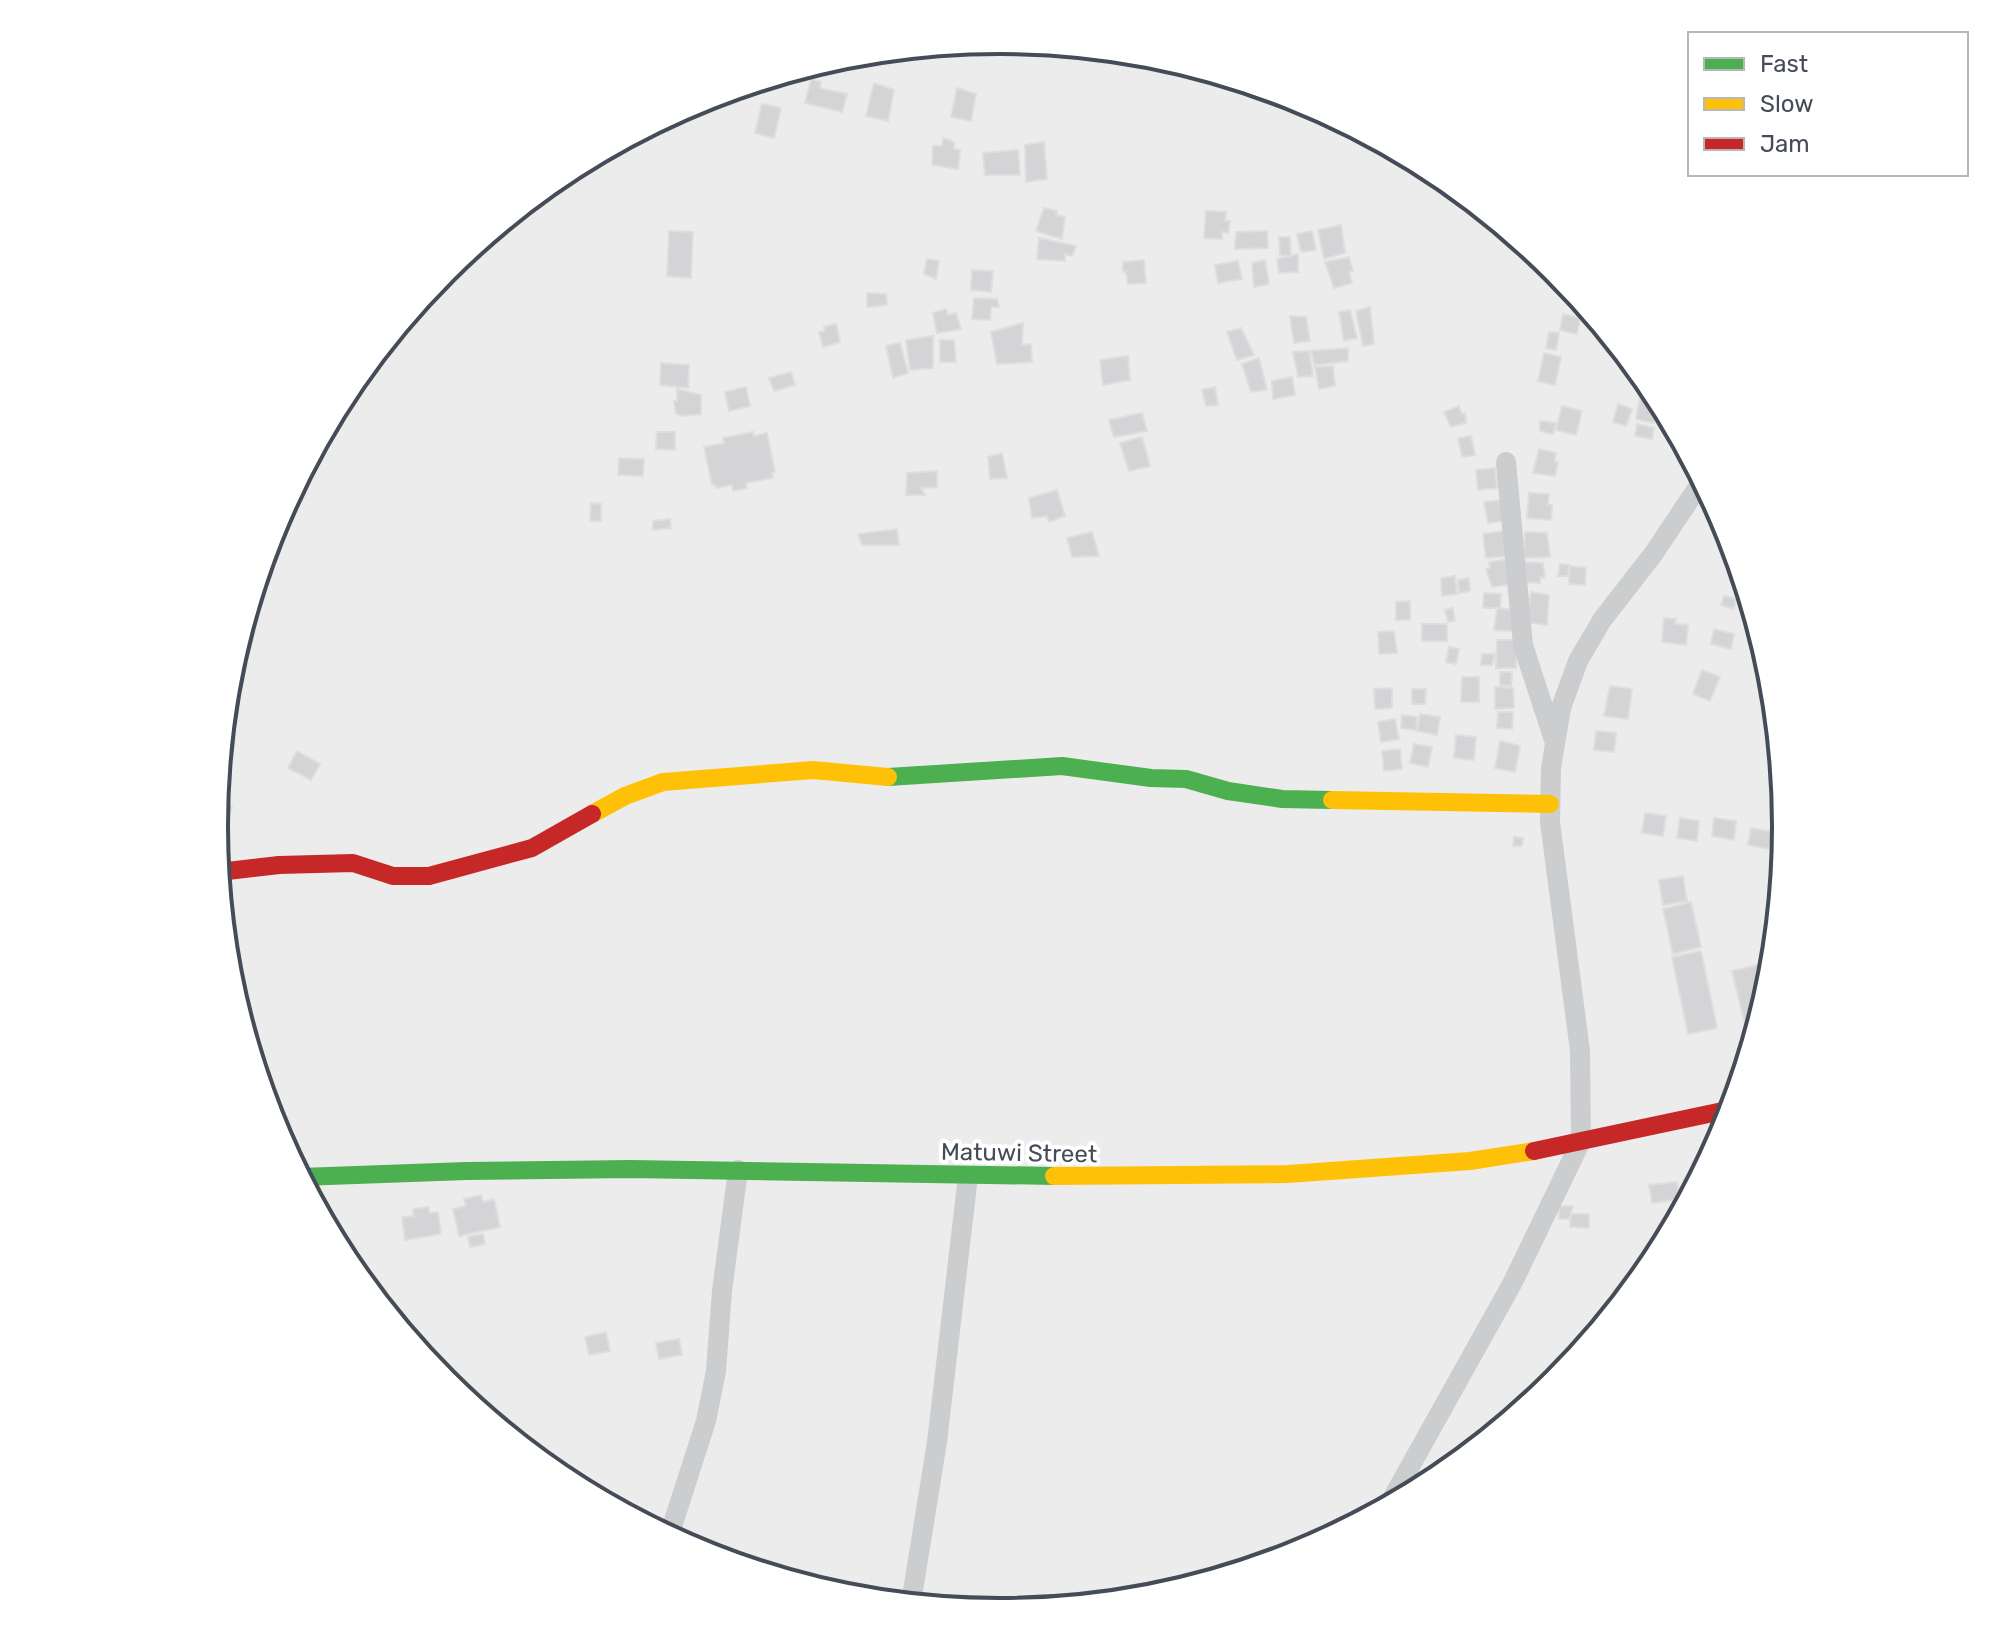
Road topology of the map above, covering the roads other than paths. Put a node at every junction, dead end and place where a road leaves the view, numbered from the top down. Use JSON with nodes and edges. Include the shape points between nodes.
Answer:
{"nodes":[{"id":1,"x":1506,"y":462,"type":"dead end"},
{"id":2,"x":1695,"y":492,"type":"edge"},
{"id":3,"x":1555,"y":743,"type":"junction"},
{"id":4,"x":1550,"y":804,"type":"junction"},
{"id":5,"x":230,"y":871,"type":"edge"},
{"id":6,"x":1716,"y":1112,"type":"edge"},
{"id":7,"x":1581,"y":1141,"type":"junction"},
{"id":8,"x":738,"y":1170,"type":"junction"},
{"id":9,"x":968,"y":1176,"type":"junction"},
{"id":10,"x":313,"y":1177,"type":"edge"},
{"id":11,"x":1407,"y":1471,"type":"junction"},
{"id":12,"x":1409,"y":1480,"type":"edge"},
{"id":13,"x":1398,"y":1487,"type":"edge"},
{"id":14,"x":673,"y":1524,"type":"edge"},
{"id":15,"x":913,"y":1592,"type":"edge"}],
"edges":[{"from":1,"to":3,"type":"street","via":[[1523,645]]},
{"from":2,"to":3,"type":"street","via":[[1578,661]]},
{"from":3,"to":4,"type":"street"},
{"from":4,"to":5,"type":"street","via":[[1282,799],[1186,779],[1062,766],[886,777],[813,770],[663,782],[625,796],[532,848],[429,876],[393,876],[353,863]]},
{"from":4,"to":7,"type":"street","via":[[1580,1051]]},
{"from":6,"to":7,"type":"street","name":"Matuwi Street"},
{"from":7,"to":9,"type":"street","name":"Matuwi Street","via":[[1473,1160],[1356,1170],[1173,1178]]},
{"from":7,"to":11,"type":"street","via":[[1513,1282]]},
{"from":8,"to":9,"type":"street","name":"Matuwi Street"},
{"from":8,"to":10,"type":"street","name":"Matuwi Street"},
{"from":8,"to":14,"type":"street","via":[[716,1371]]},
{"from":9,"to":15,"type":"street","via":[[937,1442]]},
{"from":11,"to":12,"type":"street"},
{"from":11,"to":13,"type":"street"}]}
